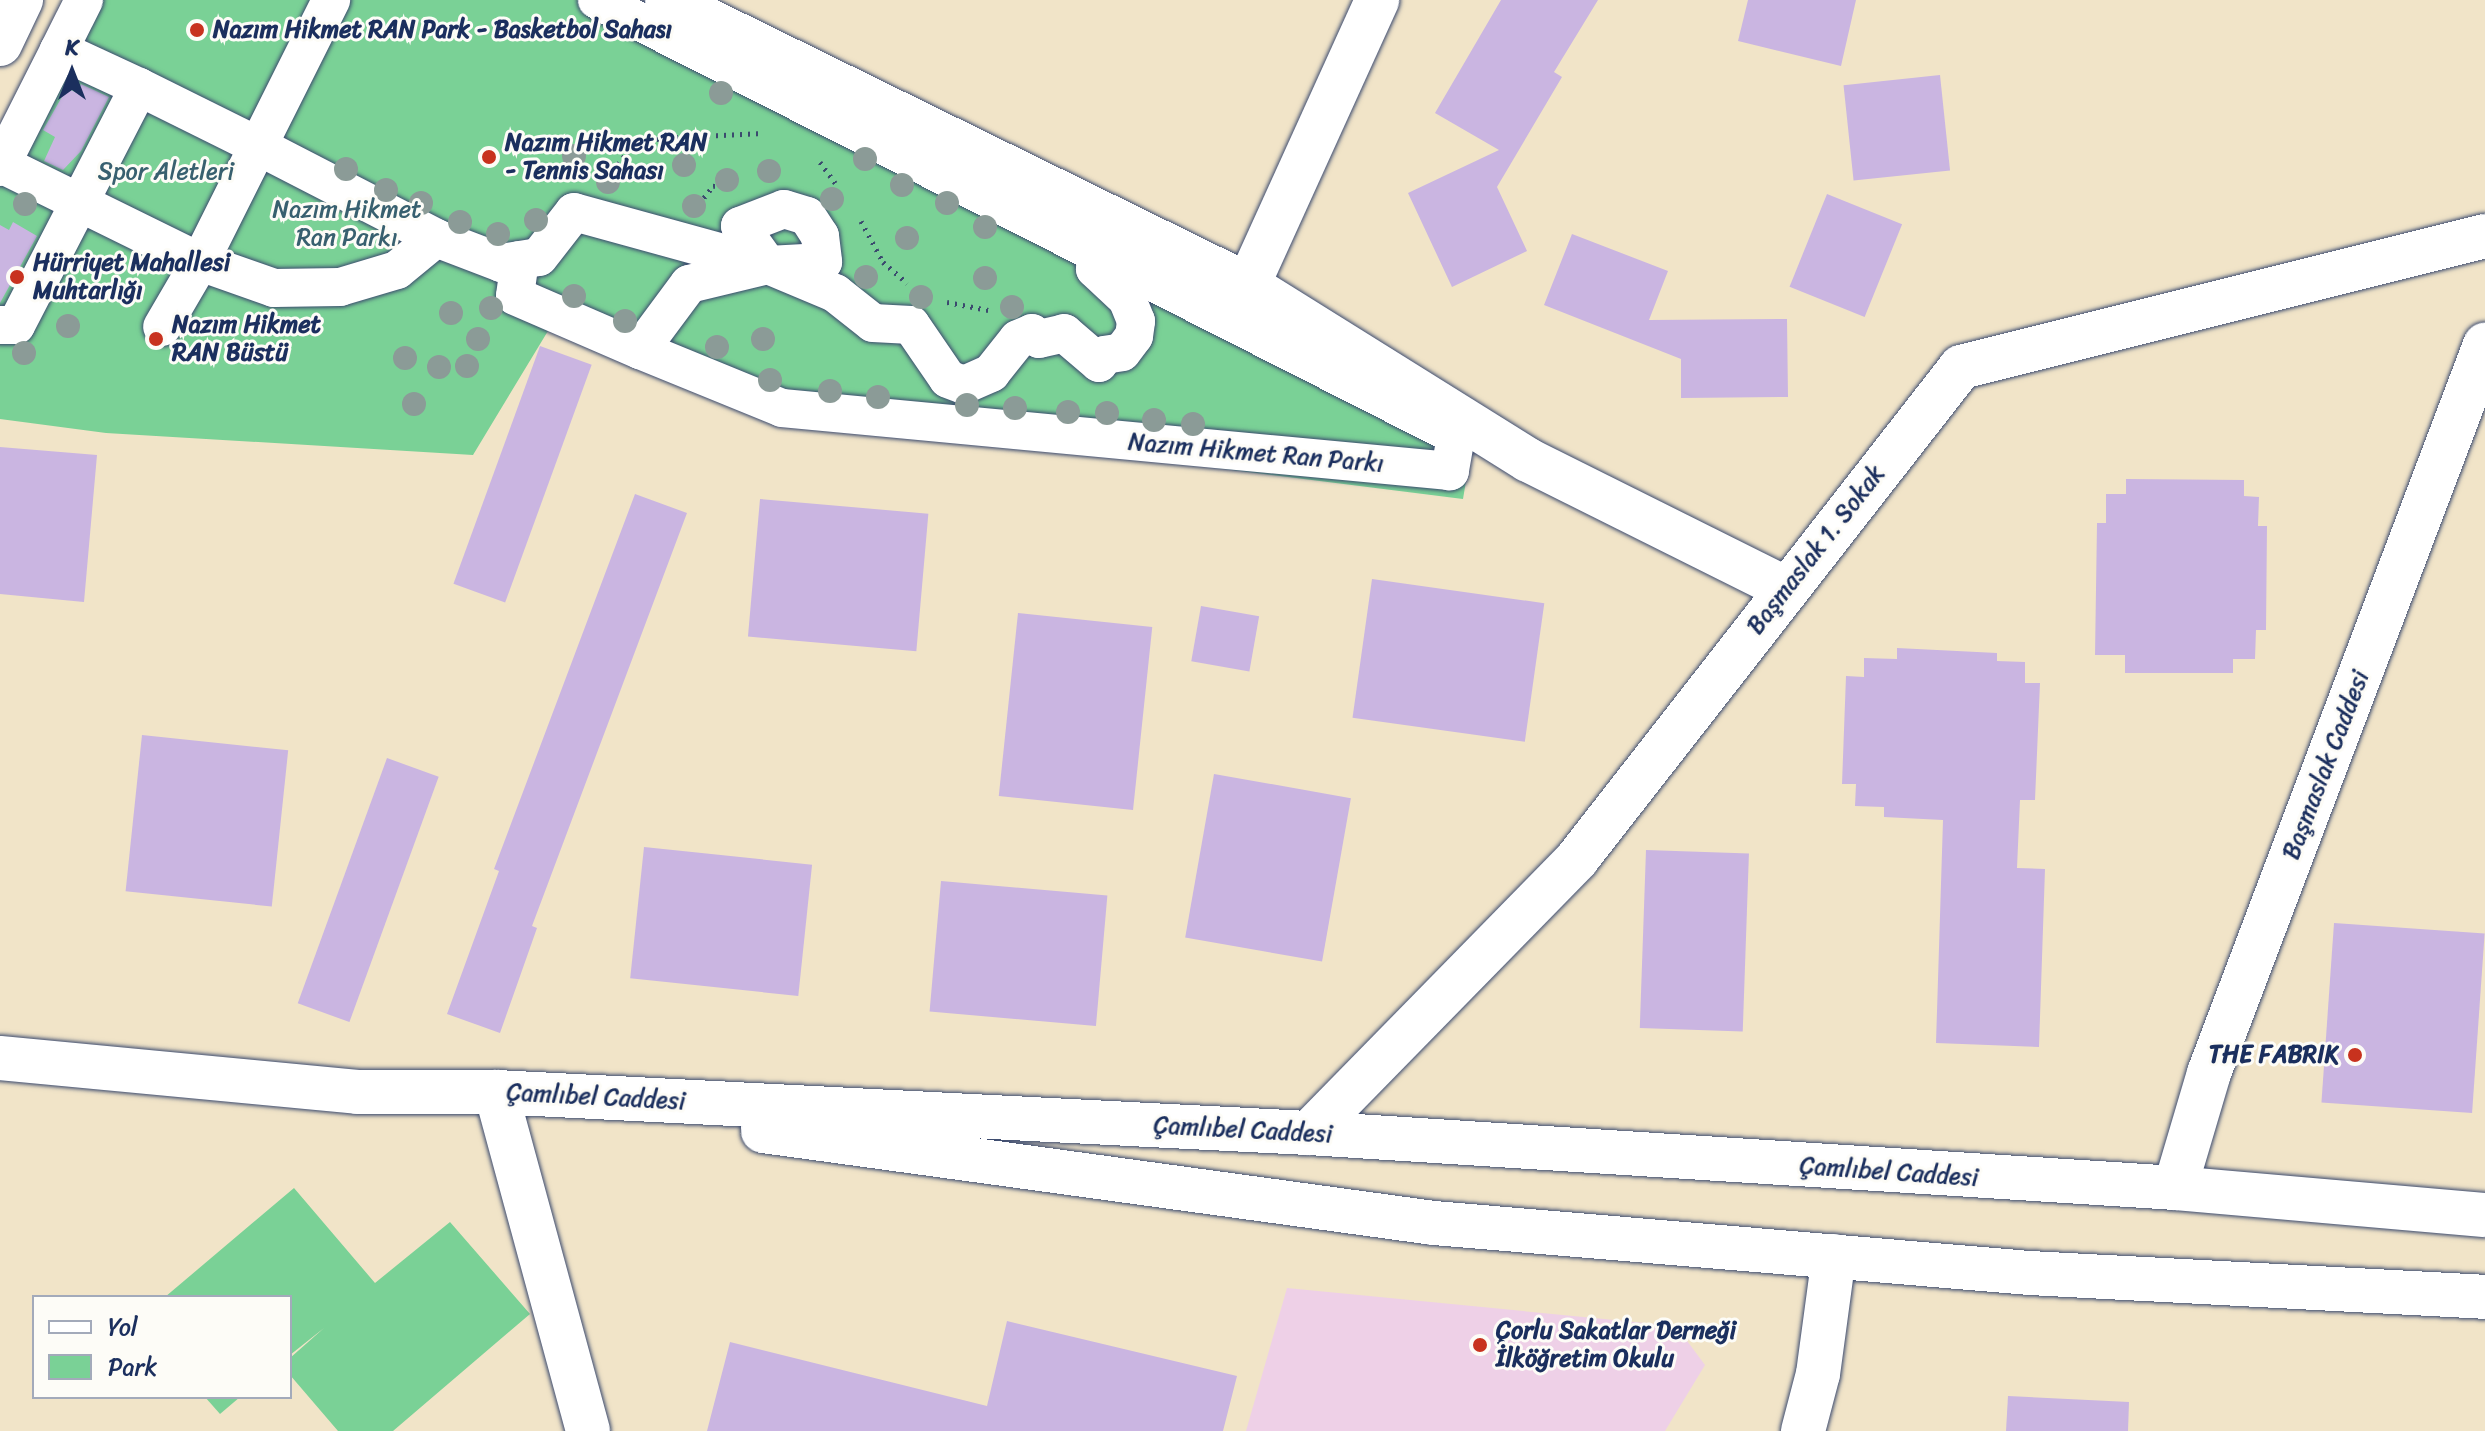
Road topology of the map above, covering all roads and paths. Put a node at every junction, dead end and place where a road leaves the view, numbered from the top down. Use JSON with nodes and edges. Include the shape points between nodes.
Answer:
{"nodes":[{"id":1,"x":21,"y":0,"type":"edge"},
{"id":2,"x":84,"y":0,"type":"edge"},
{"id":3,"x":331,"y":0,"type":"edge"},
{"id":4,"x":597,"y":0,"type":"edge"},
{"id":5,"x":667,"y":0,"type":"edge"},
{"id":6,"x":1377,"y":0,"type":"edge"},
{"id":7,"x":0,"y":44,"type":"edge"},
{"id":8,"x":59,"y":50,"type":"junction"},
{"id":9,"x":139,"y":87,"type":"junction"},
{"id":10,"x":258,"y":146,"type":"junction"},
{"id":11,"x":1,"y":166,"type":"edge"},
{"id":12,"x":78,"y":202,"type":"junction"},
{"id":13,"x":2485,"y":236,"type":"edge"},
{"id":14,"x":436,"y":238,"type":"junction"},
{"id":15,"x":1099,"y":255,"type":"junction"},
{"id":16,"x":520,"y":260,"type":"junction"},
{"id":17,"x":200,"y":262,"type":"junction"},
{"id":18,"x":768,"y":265,"type":"junction"},
{"id":19,"x":1248,"y":285,"type":"junction"},
{"id":20,"x":0,"y":325,"type":"edge"},
{"id":21,"x":162,"y":327,"type":"dead end"},
{"id":22,"x":2485,"y":345,"type":"edge"},
{"id":23,"x":640,"y":350,"type":"junction"},
{"id":24,"x":1785,"y":588,"type":"junction"},
{"id":25,"x":0,"y":1058,"type":"edge"},
{"id":26,"x":496,"y":1092,"type":"junction"},
{"id":27,"x":1309,"y":1133,"type":"junction"},
{"id":28,"x":2175,"y":1188,"type":"junction"},
{"id":29,"x":2485,"y":1215,"type":"edge"},
{"id":30,"x":1834,"y":1256,"type":"junction"},
{"id":31,"x":2485,"y":1297,"type":"edge"},
{"id":32,"x":588,"y":1431,"type":"edge"},
{"id":33,"x":1803,"y":1431,"type":"edge"}],
"edges":[{"from":1,"to":7,"type":"street"},
{"from":2,"to":8,"type":"street"},
{"from":3,"to":10,"type":"street","via":[[299,79]]},
{"from":4,"to":15,"type":"street","name":"Nazım Hikmet Ran Parkı"},
{"from":5,"to":19,"type":"street"},
{"from":6,"to":19,"type":"street"},
{"from":8,"to":9,"type":"street"},
{"from":8,"to":11,"type":"street"},
{"from":9,"to":10,"type":"street","via":[[205,115]]},
{"from":9,"to":12,"type":"street"},
{"from":10,"to":14,"type":"street"},
{"from":10,"to":17,"type":"street"},
{"from":11,"to":12,"type":"street"},
{"from":12,"to":17,"type":"street"},
{"from":12,"to":20,"type":"street","via":[[16,325]]},
{"from":13,"to":24,"type":"street","name":"Başmaslak 1. Sokak","via":[[1961,367]]},
{"from":14,"to":16,"type":"street","via":[[501,263]]},
{"from":14,"to":17,"type":"street","via":[[397,270],[340,287],[274,288]]},
{"from":15,"to":18,"type":"street","via":[[1095,269],[1127,299],[1136,321],[1134,336],[1122,352],[1104,355],[1099,363],[1064,333],[1039,339],[1032,333],[1018,339],[991,373],[964,385],[948,379],[911,325],[873,323],[835,293]]},
{"from":15,"to":23,"type":"street","name":"Nazım Hikmet Ran Parkı","via":[[1456,436],[1450,471],[782,408]]},
{"from":16,"to":18,"type":"street","via":[[539,257],[574,212]]},
{"from":16,"to":23,"type":"street","name":"Nazım Hikmet Ran Parkı","via":[[515,296]]},
{"from":17,"to":21,"type":"street"},
{"from":18,"to":23,"type":"street","via":[[689,284]]},
{"from":19,"to":24,"type":"street","via":[[1528,460]]},
{"from":22,"to":28,"type":"street","name":"Başmaslak Caddesi","via":[[2209,1073]]},
{"from":24,"to":27,"type":"street","name":"Başmaslak 1. Sokak","via":[[1577,859]]},
{"from":25,"to":26,"type":"street","name":"Çamlıbel Caddesi","via":[[357,1092]]},
{"from":26,"to":27,"type":"street","name":"Çamlıbel Caddesi"},
{"from":26,"to":30,"type":"street","via":[[1327,1212]]},
{"from":26,"to":32,"type":"street"},
{"from":27,"to":28,"type":"street","name":"Çamlıbel Caddesi"},
{"from":28,"to":29,"type":"street","name":"Çamlıbel Caddesi"},
{"from":30,"to":31,"type":"street","via":[[2030,1273]]},
{"from":30,"to":33,"type":"street","via":[[1818,1374]]}]}
